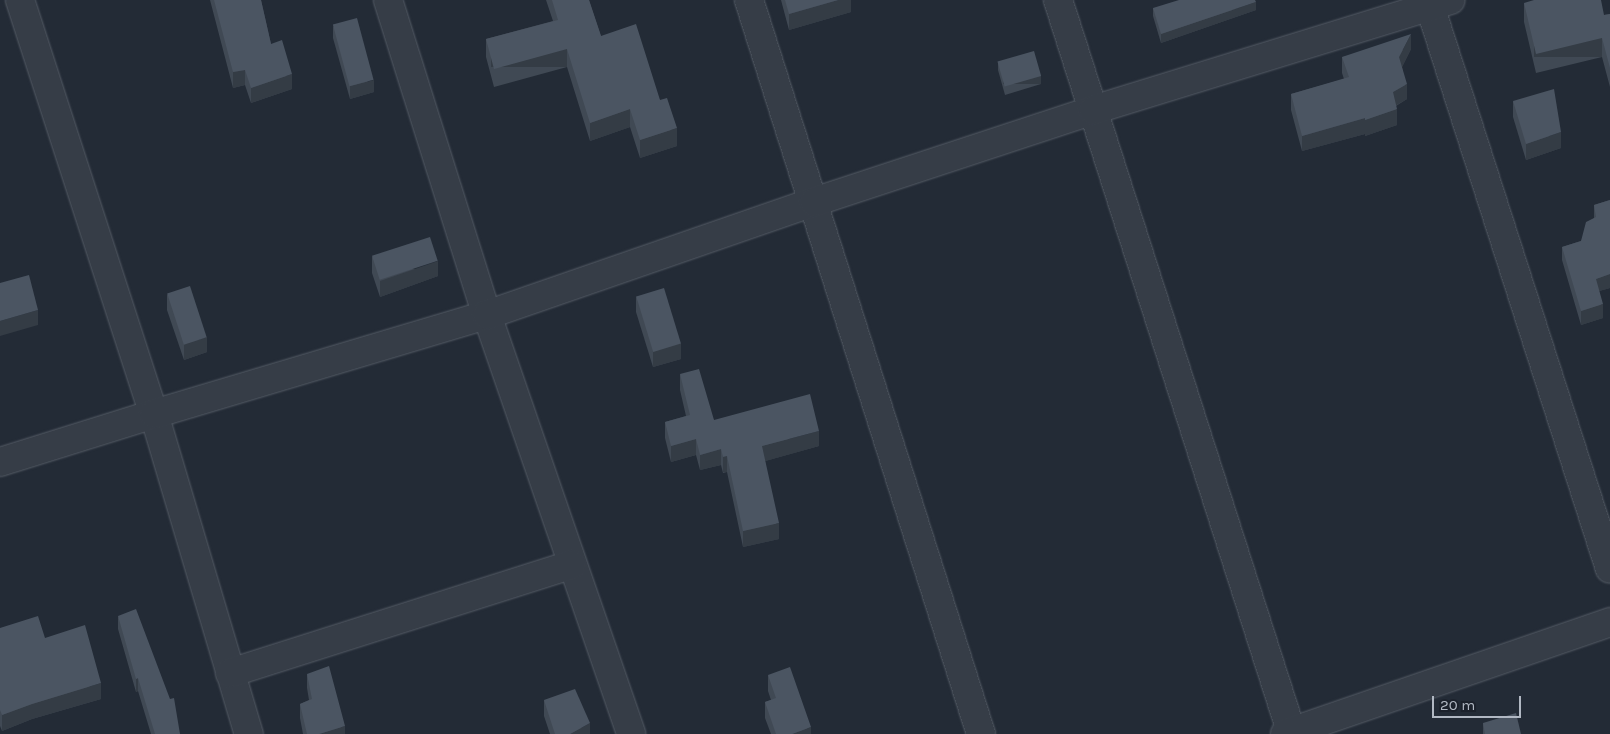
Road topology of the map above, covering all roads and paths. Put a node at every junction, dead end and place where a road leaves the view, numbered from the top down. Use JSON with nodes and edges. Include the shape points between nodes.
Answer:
{"nodes":[{"id":1,"x":20,"y":0,"type":"edge"},
{"id":2,"x":388,"y":0,"type":"edge"},
{"id":3,"x":749,"y":0,"type":"edge"},
{"id":4,"x":1058,"y":0,"type":"edge"},
{"id":5,"x":1436,"y":2,"type":"edge"},
{"id":6,"x":1093,"y":110,"type":"junction"},
{"id":7,"x":814,"y":202,"type":"junction"},
{"id":8,"x":486,"y":315,"type":"junction"},
{"id":9,"x":154,"y":414,"type":"junction"},
{"id":10,"x":0,"y":462,"type":"edge"},
{"id":11,"x":571,"y":565,"type":"junction"},
{"id":12,"x":1610,"y":569,"type":"edge"},
{"id":13,"x":1610,"y":622,"type":"edge"},
{"id":14,"x":230,"y":673,"type":"junction"},
{"id":15,"x":1289,"y":733,"type":"edge"},
{"id":16,"x":250,"y":734,"type":"edge"},
{"id":17,"x":631,"y":734,"type":"edge"},
{"id":18,"x":981,"y":734,"type":"edge"}],
"edges":[{"from":1,"to":9,"type":"street"},
{"from":2,"to":8,"type":"street"},
{"from":3,"to":7,"type":"street"},
{"from":4,"to":6,"type":"street"},
{"from":5,"to":6,"type":"street"},
{"from":5,"to":12,"type":"street"},
{"from":6,"to":7,"type":"street"},
{"from":6,"to":15,"type":"street"},
{"from":7,"to":8,"type":"street"},
{"from":7,"to":18,"type":"street"},
{"from":8,"to":9,"type":"street"},
{"from":8,"to":11,"type":"street"},
{"from":9,"to":10,"type":"street"},
{"from":9,"to":14,"type":"street"},
{"from":11,"to":14,"type":"street"},
{"from":11,"to":17,"type":"street"},
{"from":13,"to":15,"type":"street"},
{"from":14,"to":16,"type":"street"}]}
